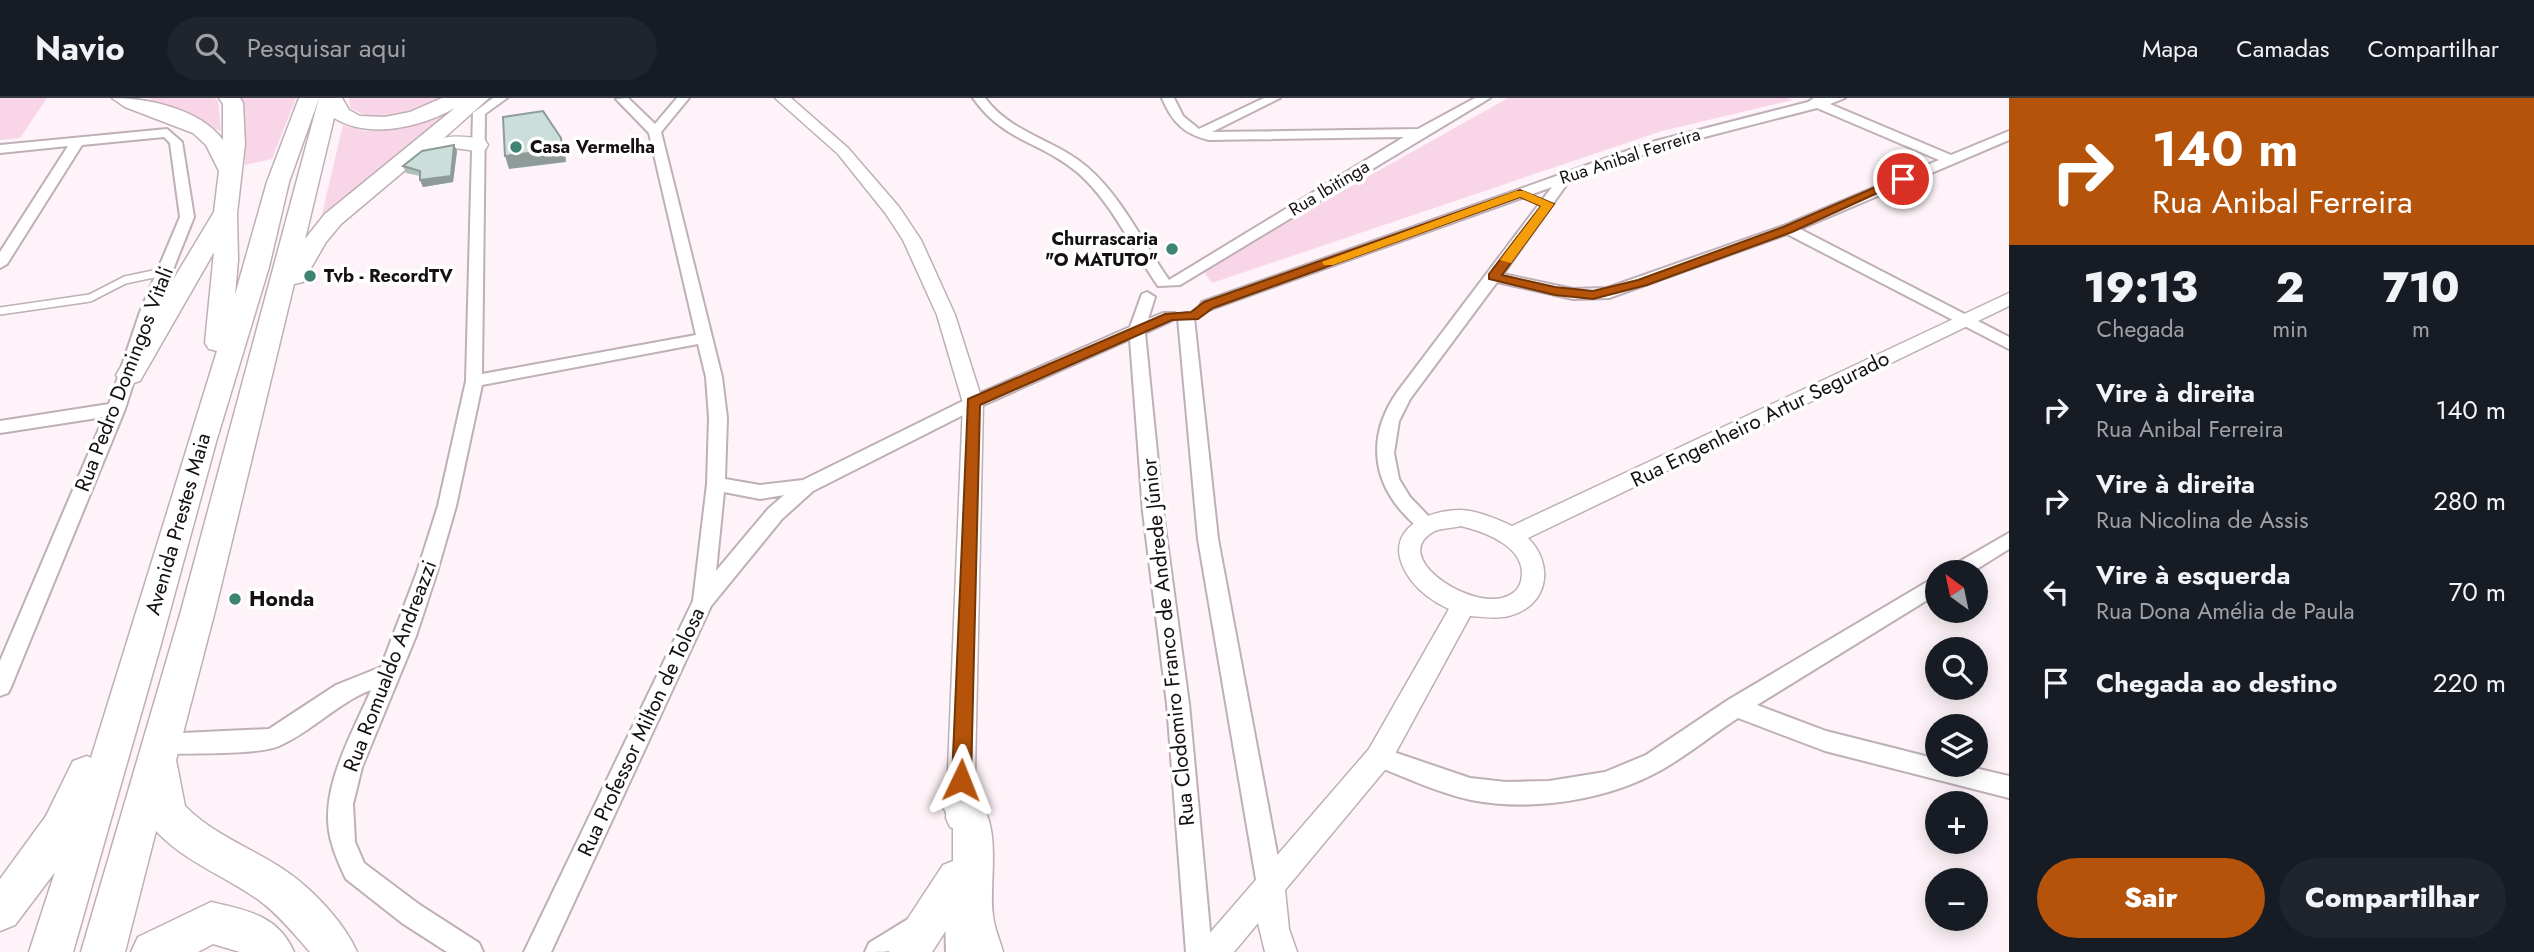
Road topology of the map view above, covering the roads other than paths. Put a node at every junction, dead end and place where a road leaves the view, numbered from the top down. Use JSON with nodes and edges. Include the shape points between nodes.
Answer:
{"nodes":[{"id":1,"x":122,"y":98,"type":"edge"},
{"id":2,"x":229,"y":98,"type":"edge"},
{"id":3,"x":309,"y":98,"type":"edge"},
{"id":4,"x":331,"y":98,"type":"edge"},
{"id":5,"x":456,"y":98,"type":"edge"},
{"id":6,"x":501,"y":98,"type":"edge"},
{"id":7,"x":642,"y":98,"type":"edge"},
{"id":8,"x":683,"y":98,"type":"edge"},
{"id":9,"x":782,"y":98,"type":"edge"},
{"id":10,"x":979,"y":98,"type":"edge"},
{"id":11,"x":1168,"y":98,"type":"edge"},
{"id":12,"x":1274,"y":98,"type":"edge"},
{"id":13,"x":1484,"y":98,"type":"edge"},
{"id":14,"x":1839,"y":98,"type":"edge"},
{"id":15,"x":618,"y":99,"type":"edge"},
{"id":16,"x":1812,"y":101,"type":"edge"},
{"id":17,"x":479,"y":106,"type":"edge"},
{"id":18,"x":656,"y":132,"type":"junction"},
{"id":19,"x":1420,"y":133,"type":"junction"},
{"id":20,"x":1197,"y":134,"type":"junction"},
{"id":21,"x":2009,"y":135,"type":"edge"},
{"id":22,"x":78,"y":141,"type":"junction"},
{"id":23,"x":477,"y":145,"type":"junction"},
{"id":24,"x":0,"y":149,"type":"edge"},
{"id":25,"x":418,"y":151,"type":"junction"},
{"id":26,"x":1949,"y":159,"type":"junction"},
{"id":27,"x":231,"y":173,"type":"junction"},
{"id":28,"x":1565,"y":177,"type":"junction"},
{"id":29,"x":1520,"y":193,"type":"junction"},
{"id":30,"x":1548,"y":204,"type":"junction"},
{"id":31,"x":225,"y":213,"type":"junction"},
{"id":32,"x":1788,"y":229,"type":"junction"},
{"id":33,"x":0,"y":264,"type":"edge"},
{"id":34,"x":163,"y":272,"type":"junction"},
{"id":35,"x":1494,"y":276,"type":"junction"},
{"id":36,"x":1169,"y":282,"type":"junction"},
{"id":37,"x":1147,"y":297,"type":"junction"},
{"id":38,"x":2009,"y":299,"type":"edge"},
{"id":39,"x":1209,"y":305,"type":"junction"},
{"id":40,"x":0,"y":311,"type":"edge"},
{"id":41,"x":1178,"y":317,"type":"junction"},
{"id":42,"x":1963,"y":321,"type":"junction"},
{"id":43,"x":273,"y":322,"type":"junction"},
{"id":44,"x":1137,"y":331,"type":"junction"},
{"id":45,"x":705,"y":338,"type":"junction"},
{"id":46,"x":2009,"y":344,"type":"edge"},
{"id":47,"x":130,"y":375,"type":"junction"},
{"id":48,"x":474,"y":381,"type":"junction"},
{"id":49,"x":973,"y":403,"type":"junction"},
{"id":50,"x":116,"y":409,"type":"junction"},
{"id":51,"x":0,"y":427,"type":"edge"},
{"id":52,"x":201,"y":442,"type":"junction"},
{"id":53,"x":716,"y":484,"type":"junction"},
{"id":54,"x":806,"y":486,"type":"junction"},
{"id":55,"x":1426,"y":524,"type":"junction"},
{"id":56,"x":1510,"y":537,"type":"junction"},
{"id":57,"x":2009,"y":541,"type":"edge"},
{"id":58,"x":1977,"y":560,"type":"edge"},
{"id":59,"x":1925,"y":591,"type":"edge"},
{"id":60,"x":703,"y":601,"type":"junction"},
{"id":61,"x":1464,"y":605,"type":"junction"},
{"id":62,"x":142,"y":651,"type":"junction"},
{"id":63,"x":390,"y":673,"type":"junction"},
{"id":64,"x":0,"y":687,"type":"edge"},
{"id":65,"x":1737,"y":707,"type":"junction"},
{"id":66,"x":161,"y":746,"type":"junction"},
{"id":67,"x":1379,"y":757,"type":"junction"},
{"id":68,"x":2009,"y":787,"type":"edge"},
{"id":69,"x":960,"y":805,"type":"junction"},
{"id":70,"x":957,"y":878,"type":"junction"},
{"id":71,"x":1270,"y":885,"type":"junction"},
{"id":72,"x":0,"y":911,"type":"edge"},
{"id":73,"x":931,"y":917,"type":"junction"},
{"id":74,"x":51,"y":952,"type":"edge"},
{"id":75,"x":103,"y":952,"type":"edge"},
{"id":76,"x":153,"y":952,"type":"edge"},
{"id":77,"x":272,"y":952,"type":"edge"},
{"id":78,"x":335,"y":952,"type":"edge"},
{"id":79,"x":470,"y":952,"type":"edge"},
{"id":80,"x":537,"y":952,"type":"edge"},
{"id":81,"x":878,"y":952,"type":"edge"},
{"id":82,"x":909,"y":952,"type":"edge"},
{"id":83,"x":959,"y":952,"type":"edge"},
{"id":84,"x":983,"y":952,"type":"edge"},
{"id":85,"x":1199,"y":952,"type":"edge"},
{"id":86,"x":1214,"y":952,"type":"edge"},
{"id":87,"x":1281,"y":952,"type":"edge"}],
"edges":[{"from":1,"to":27,"type":"highway","via":[[207,133]]},
{"from":2,"to":27,"type":"highway","via":[[233,103]]},
{"from":3,"to":52,"type":"highway","name":"Avenida Prestes Maia","via":[[278,182],[257,267]]},
{"from":4,"to":5,"type":"highway","via":[[346,118],[376,123],[422,115]]},
{"from":4,"to":43,"type":"highway","name":"Avenida Prestes Maia"},
{"from":6,"to":17,"type":"street"},
{"from":7,"to":15,"type":"street"},
{"from":8,"to":18,"type":"street"},
{"from":9,"to":49,"type":"street","via":[[843,151],[912,240],[946,315]]},
{"from":10,"to":36,"type":"street","via":[[1004,127],[1082,170]]},
{"from":11,"to":20,"type":"street","via":[[1174,116]]},
{"from":12,"to":20,"type":"street"},
{"from":13,"to":19,"type":"street","name":"Rua Ibitinga"},
{"from":14,"to":16,"type":"street","name":"Rua Anibal Ferreira"},
{"from":15,"to":18,"type":"street"},
{"from":16,"to":26,"type":"street"},
{"from":16,"to":28,"type":"street","name":"Rua Anibal Ferreira","via":[[1697,132]]},
{"from":17,"to":23,"type":"street","name":"Rua Romualdo Andreazzi"},
{"from":17,"to":25,"type":"highway"},
{"from":18,"to":45,"type":"street","name":"Rua Professor Milton de Tolosa"},
{"from":19,"to":20,"type":"street"},
{"from":19,"to":36,"type":"street","name":"Rua Ibitinga"},
{"from":21,"to":26,"type":"street"},
{"from":22,"to":24,"type":"street","name":"Rua Pedro Domingos Vitali"},
{"from":22,"to":33,"type":"street"},
{"from":22,"to":34,"type":"street","name":"Rua Pedro Domingos Vitali","via":[[161,132],[176,142],[187,217]]},
{"from":23,"to":25,"type":"highway","via":[[454,142]]},
{"from":23,"to":48,"type":"street","name":"Rua Romualdo Andreazzi"},
{"from":25,"to":43,"type":"highway","via":[[333,219],[301,263]]},
{"from":26,"to":32,"type":"street"},
{"from":27,"to":31,"type":"highway"},
{"from":28,"to":29,"type":"street","name":"Rua Anibal Ferreira"},
{"from":28,"to":30,"type":"street"},
{"from":29,"to":30,"type":"street"},
{"from":29,"to":39,"type":"street","name":"Rua Anibal Ferreira"},
{"from":30,"to":35,"type":"street"},
{"from":31,"to":47,"type":"highway"},
{"from":31,"to":52,"type":"highway","via":[[222,313]]},
{"from":32,"to":35,"type":"street","via":[[1609,293],[1573,294]]},
{"from":32,"to":42,"type":"street"},
{"from":34,"to":40,"type":"lane","via":[[125,281],[90,298]]},
{"from":34,"to":47,"type":"street","name":"Rua Pedro Domingos Vitali"},
{"from":35,"to":55,"type":"street","via":[[1391,417],[1386,453],[1392,489]]},
{"from":36,"to":37,"type":"street","via":[[1155,286]]},
{"from":36,"to":39,"type":"street","via":[[1201,289]]},
{"from":37,"to":41,"type":"street","via":[[1153,309]]},
{"from":37,"to":44,"type":"street"},
{"from":38,"to":42,"type":"street","name":"Rua Engenheiro Artur Segurado"},
{"from":39,"to":41,"type":"street","name":"Rua Anibal Ferreira","via":[[1201,313]]},
{"from":41,"to":44,"type":"street","name":"Rua Anibal Ferreira"},
{"from":41,"to":71,"type":"street","via":[[1208,539]]},
{"from":42,"to":46,"type":"street"},
{"from":42,"to":56,"type":"street","name":"Rua Engenheiro Artur Segurado"},
{"from":43,"to":66,"type":"highway","name":"Avenida Prestes Maia"},
{"from":44,"to":49,"type":"street","name":"Rua Anibal Ferreira"},
{"from":44,"to":85,"type":"street","name":"Rua Clodomiro Franco de Andrede Júnior","via":[[1153,512],[1178,704]]},
{"from":45,"to":48,"type":"street"},
{"from":45,"to":53,"type":"street","name":"Rua Professor Milton de Tolosa","via":[[718,418]]},
{"from":47,"to":50,"type":"street","name":"Rua Pedro Domingos Vitali"},
{"from":48,"to":63,"type":"street","name":"Rua Romualdo Andreazzi","via":[[447,506]]},
{"from":49,"to":54,"type":"street","name":"Rua Anibal Ferreira"},
{"from":49,"to":69,"type":"street"},
{"from":50,"to":51,"type":"street"},
{"from":50,"to":64,"type":"street","name":"Rua Pedro Domingos Vitali"},
{"from":52,"to":62,"type":"highway","name":"Avenida Prestes Maia"},
{"from":53,"to":54,"type":"street","via":[[760,492]]},
{"from":53,"to":60,"type":"street","name":"Rua Professor Milton de Tolosa"},
{"from":54,"to":60,"type":"street","name":"Rua Anibal Ferreira","via":[[775,514]]},
{"from":55,"to":56,"type":"street","via":[[1461,518],[1481,522]]},
{"from":55,"to":61,"type":"street","via":[[1409,546],[1417,575],[1431,589]]},
{"from":56,"to":61,"type":"street","via":[[1529,555],[1535,571],[1534,585],[1526,597],[1492,610]]},
{"from":57,"to":58,"type":"street"},
{"from":59,"to":65,"type":"street"},
{"from":60,"to":80,"type":"street","name":"Rua Professor Milton de Tolosa"},
{"from":61,"to":67,"type":"street"},
{"from":62,"to":72,"type":"highway","via":[[64,825]]},
{"from":62,"to":74,"type":"highway","name":"Avenida Prestes Maia"},
{"from":63,"to":66,"type":"street","via":[[344,691],[271,739]]},
{"from":63,"to":79,"type":"street","name":"Rua Romualdo Andreazzi","via":[[350,767],[341,804],[343,842],[355,871]]},
{"from":65,"to":67,"type":"street","via":[[1654,762],[1606,782],[1549,792],[1470,789]]},
{"from":65,"to":68,"type":"street","via":[[1825,741]]},
{"from":66,"to":75,"type":"highway","name":"Avenida Prestes Maia"},
{"from":66,"to":78,"type":"highway","via":[[166,814],[206,848],[276,888]]},
{"from":67,"to":71,"type":"street"},
{"from":69,"to":70,"type":"street"},
{"from":69,"to":84,"type":"main road","via":[[972,821],[973,917]]},
{"from":70,"to":73,"type":"main road"},
{"from":70,"to":83,"type":"street"},
{"from":71,"to":86,"type":"street"},
{"from":71,"to":87,"type":"street"},
{"from":73,"to":81,"type":"street"},
{"from":73,"to":82,"type":"main road"},
{"from":76,"to":77,"type":"highway","via":[[211,923],[250,932]]}]}
